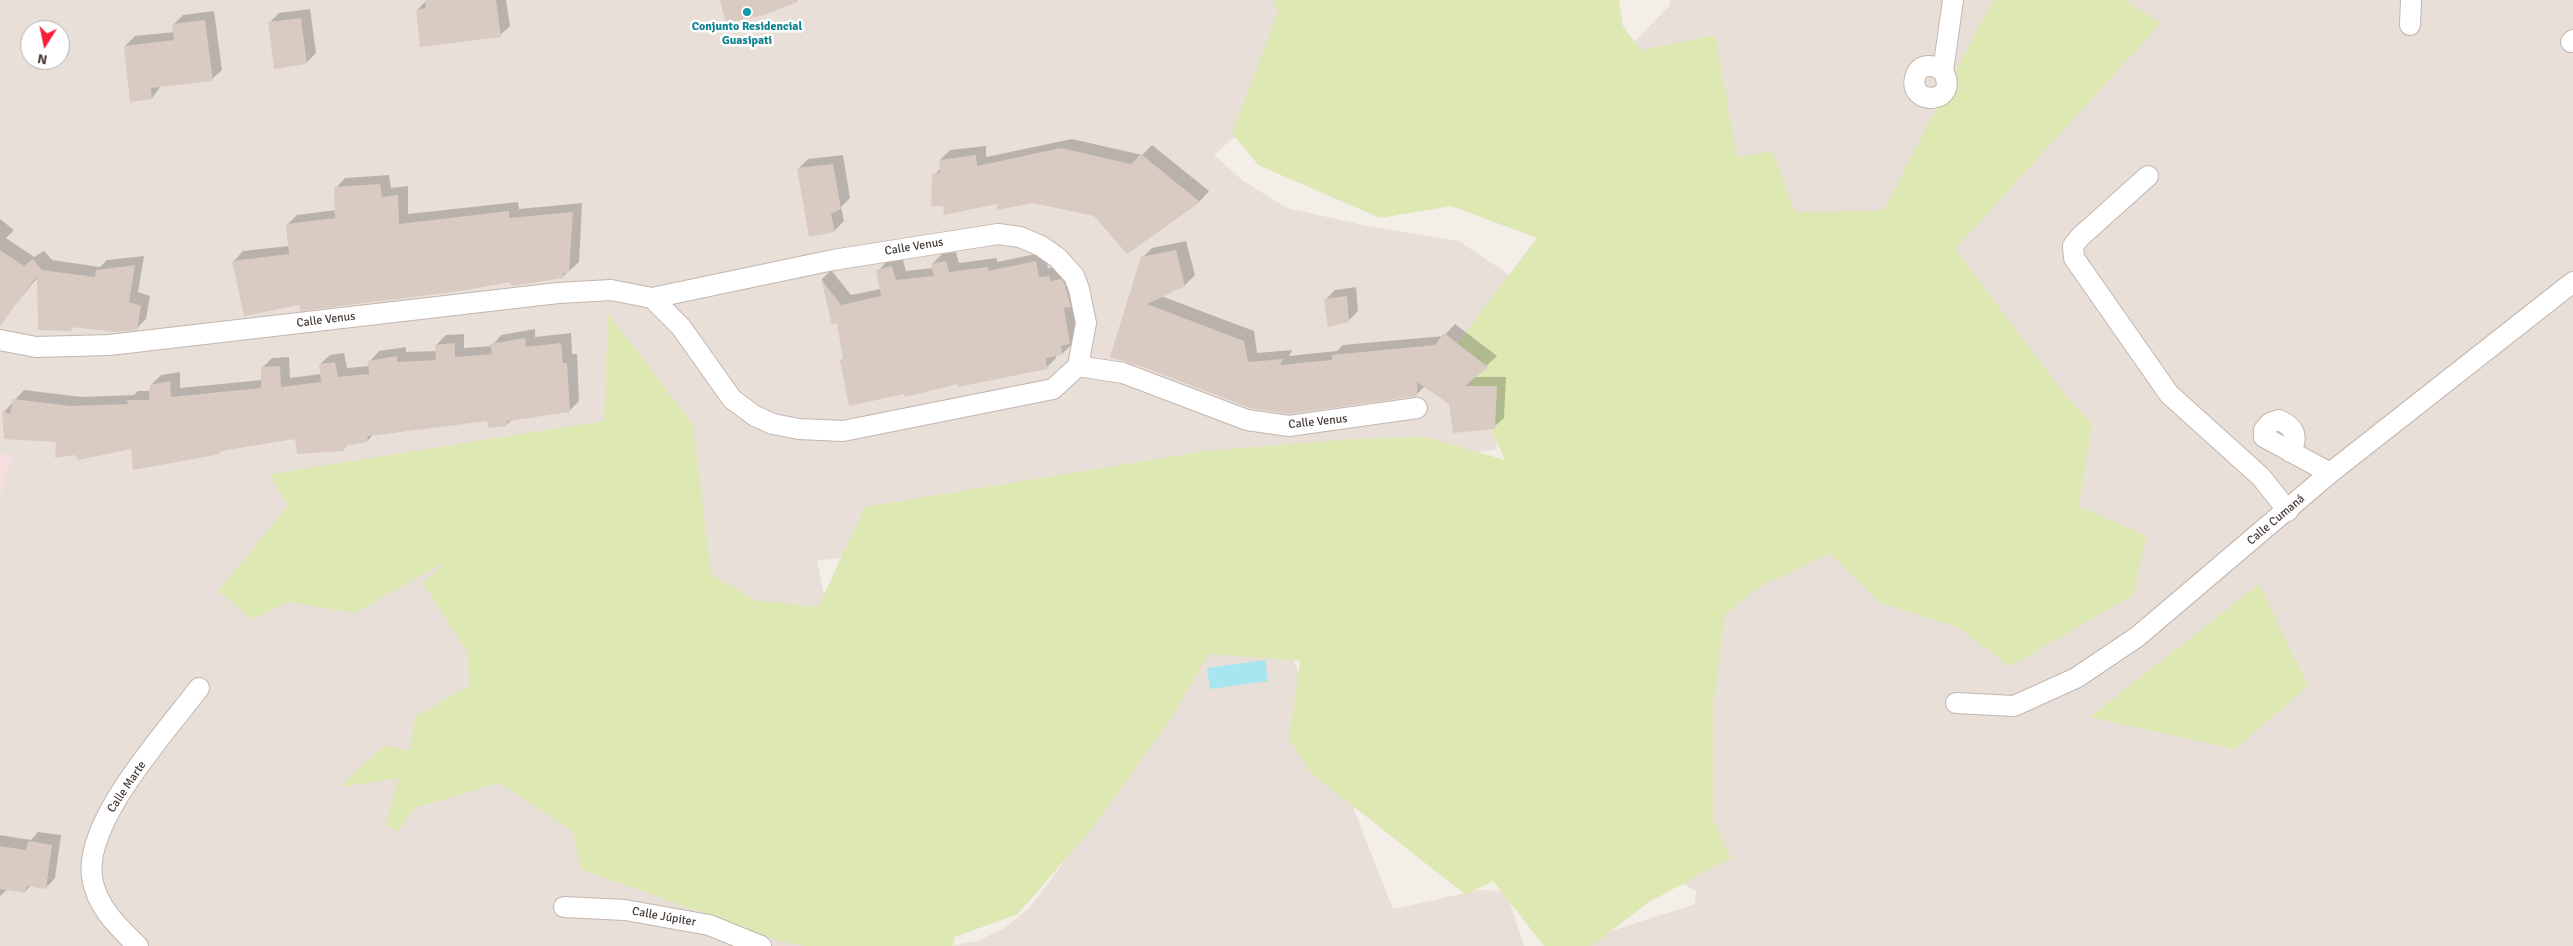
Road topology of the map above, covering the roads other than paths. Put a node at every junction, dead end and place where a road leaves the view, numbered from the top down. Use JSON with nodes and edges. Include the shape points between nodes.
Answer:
{"nodes":[{"id":1,"x":1954,"y":0,"type":"edge"},
{"id":2,"x":2411,"y":0,"type":"edge"},
{"id":3,"x":2410,"y":25,"type":"dead end"},
{"id":4,"x":1943,"y":71,"type":"dead end"},
{"id":5,"x":2148,"y":176,"type":"dead end"},
{"id":6,"x":2573,"y":282,"type":"edge"},
{"id":7,"x":652,"y":298,"type":"junction"},
{"id":8,"x":0,"y":340,"type":"edge"},
{"id":9,"x":1078,"y":366,"type":"junction"},
{"id":10,"x":1417,"y":408,"type":"dead end"},
{"id":11,"x":2290,"y":452,"type":"dead end"},
{"id":12,"x":2330,"y":473,"type":"junction"},
{"id":13,"x":2288,"y":511,"type":"junction"},
{"id":14,"x":199,"y":688,"type":"dead end"},
{"id":15,"x":1956,"y":703,"type":"dead end"},
{"id":16,"x":564,"y":906,"type":"dead end"},
{"id":17,"x":138,"y":946,"type":"edge"},
{"id":18,"x":761,"y":946,"type":"edge"}],
"edges":[{"from":1,"to":4,"type":"street"},
{"from":2,"to":3,"type":"street"},
{"from":5,"to":13,"type":"street","via":[[2080,237],[2074,246],[2074,258],[2169,394],[2261,477]]},
{"from":6,"to":12,"type":"street","name":"Calle Cumaná"},
{"from":7,"to":8,"type":"street","name":"Calle Venus","via":[[611,290],[558,293],[109,345],[36,346]]},
{"from":7,"to":9,"type":"street","via":[[681,327],[732,399],[755,416],[798,429],[843,431],[1053,390]]},
{"from":7,"to":9,"type":"street","name":"Calle Venus","via":[[833,260],[998,234],[1020,237],[1058,258],[1074,276],[1086,323]]},
{"from":9,"to":10,"type":"street","name":"Calle Venus","via":[[1123,373],[1247,420],[1289,426]]},
{"from":11,"to":12,"type":"street"},
{"from":12,"to":13,"type":"street","name":"Calle Cumaná"},
{"from":13,"to":15,"type":"street","name":"Calle Cumaná","via":[[2137,637],[2076,678],[2014,706]]},
{"from":14,"to":17,"type":"street","name":"Calle Marte","via":[[121,792],[104,822],[94,851],[92,876],[100,902]]},
{"from":16,"to":18,"type":"street","name":"Calle Júpiter","via":[[625,910],[709,925]]}]}
